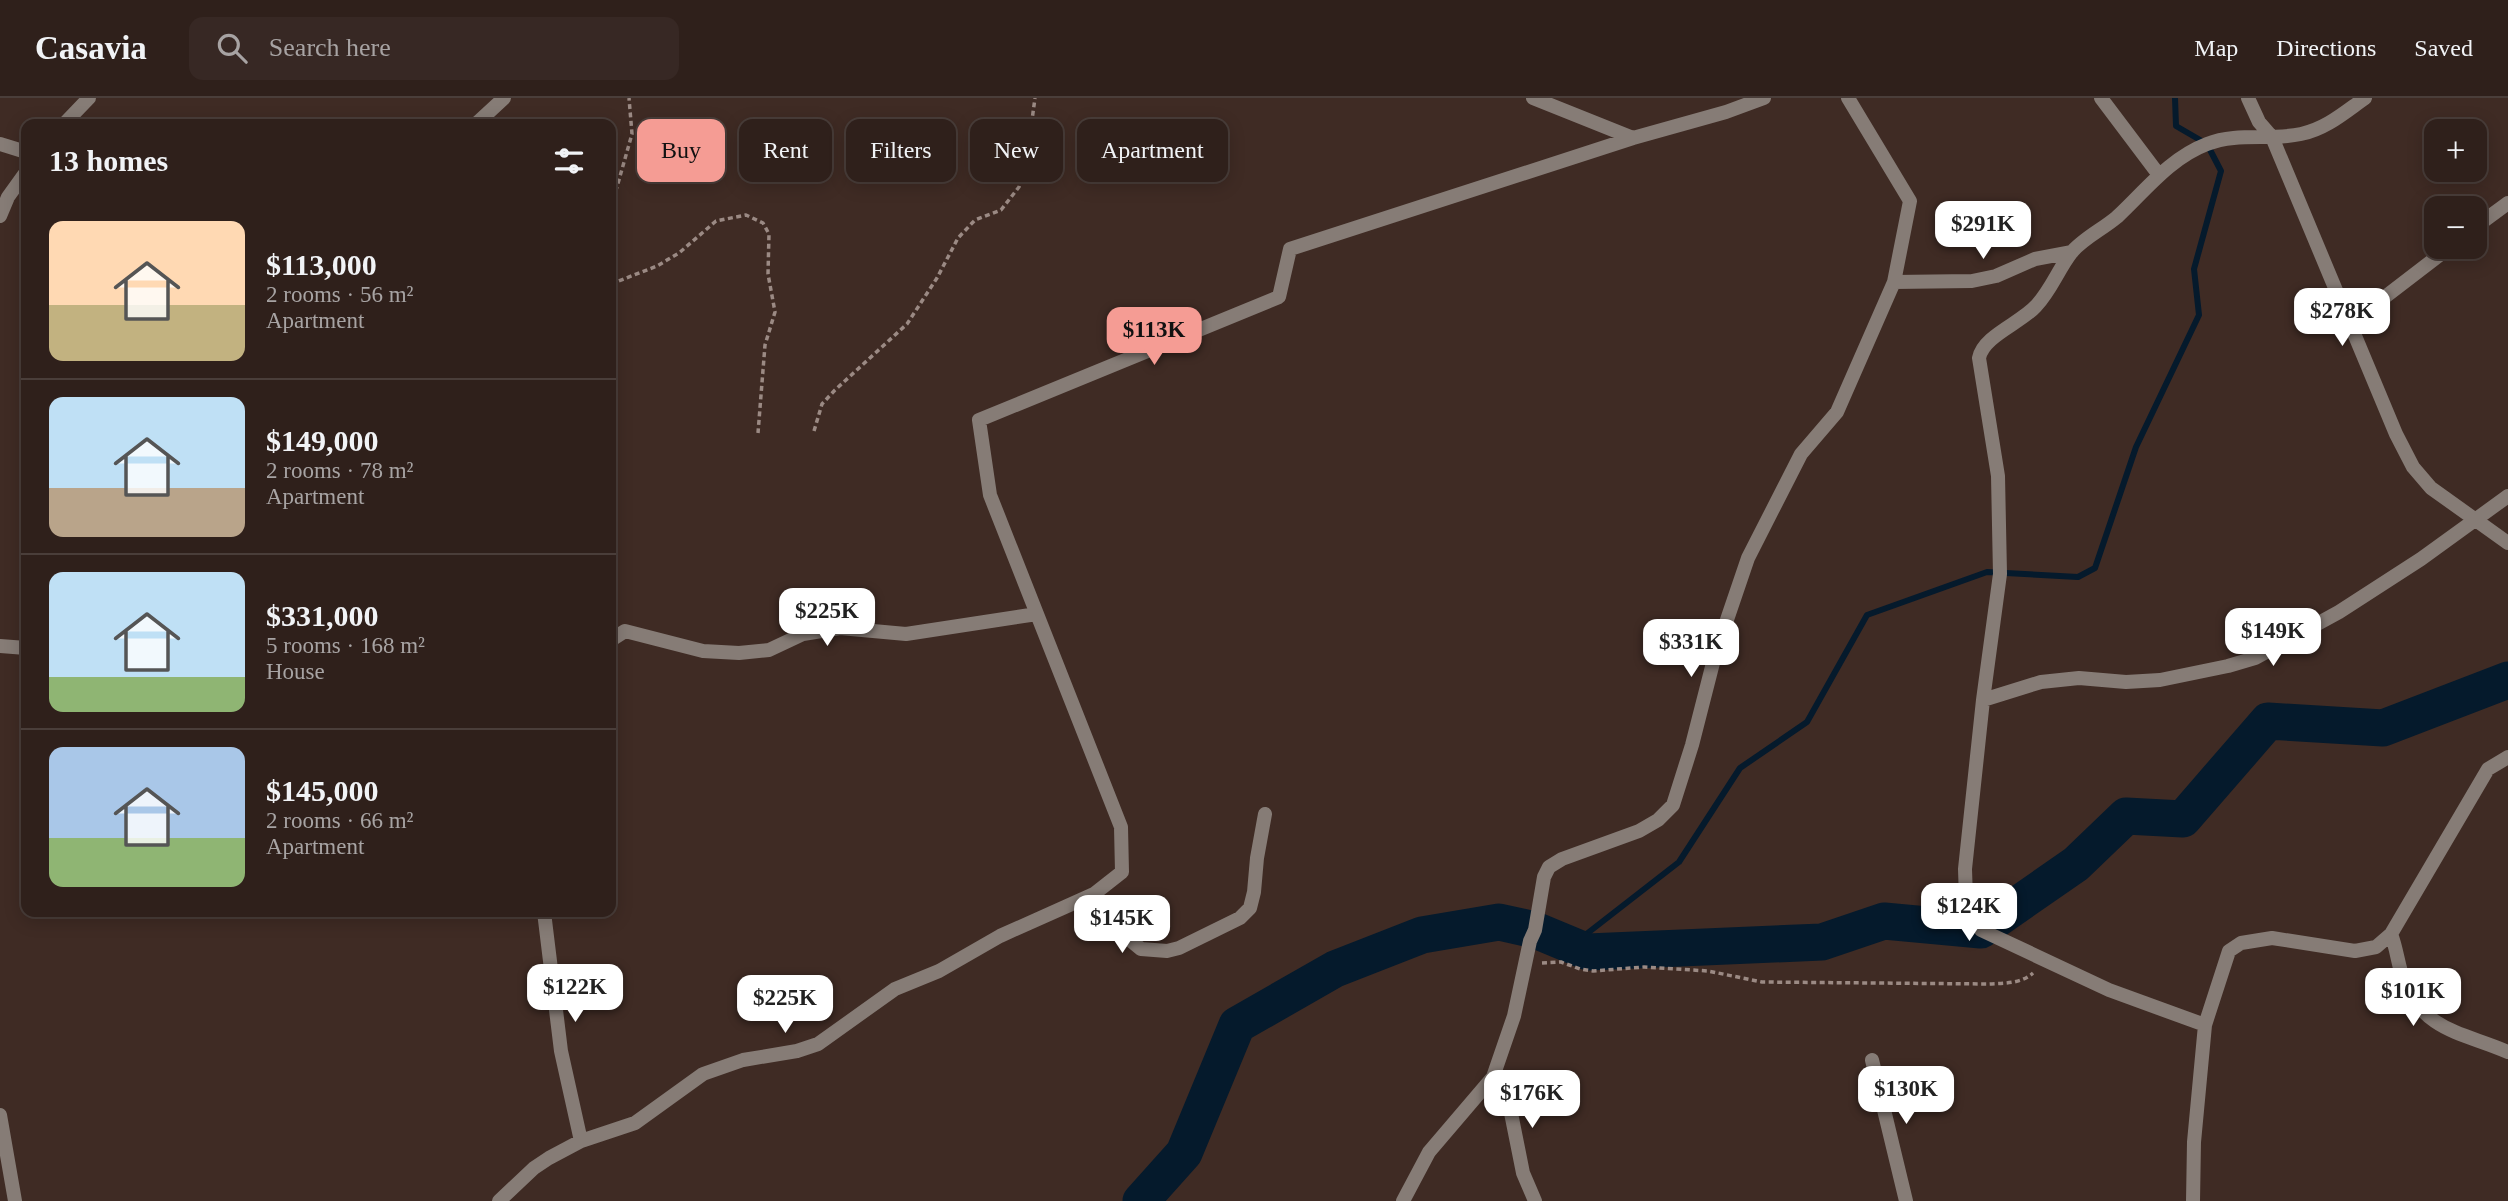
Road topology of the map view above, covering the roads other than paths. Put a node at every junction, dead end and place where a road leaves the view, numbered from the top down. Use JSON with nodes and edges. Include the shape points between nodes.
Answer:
{"nodes":[{"id":1,"x":89,"y":98,"type":"edge"},
{"id":2,"x":504,"y":98,"type":"edge"},
{"id":3,"x":1534,"y":98,"type":"edge"},
{"id":4,"x":1764,"y":98,"type":"edge"},
{"id":5,"x":1847,"y":98,"type":"edge"},
{"id":6,"x":2101,"y":98,"type":"edge"},
{"id":7,"x":2248,"y":98,"type":"edge"},
{"id":8,"x":2365,"y":98,"type":"edge"},
{"id":9,"x":69,"y":119,"type":"edge"},
{"id":10,"x":481,"y":119,"type":"edge"},
{"id":11,"x":2272,"y":137,"type":"junction"},
{"id":12,"x":1633,"y":138,"type":"junction"},
{"id":13,"x":0,"y":144,"type":"edge"},
{"id":14,"x":21,"y":150,"type":"edge"},
{"id":15,"x":2159,"y":175,"type":"junction"},
{"id":16,"x":21,"y":179,"type":"edge"},
{"id":17,"x":2508,"y":203,"type":"edge"},
{"id":18,"x":0,"y":216,"type":"edge"},
{"id":19,"x":2487,"y":218,"type":"edge"},
{"id":20,"x":2072,"y":252,"type":"junction"},
{"id":21,"x":2434,"y":259,"type":"edge"},
{"id":22,"x":1894,"y":282,"type":"junction"},
{"id":23,"x":2351,"y":323,"type":"junction"},
{"id":24,"x":2508,"y":496,"type":"edge"},
{"id":25,"x":2475,"y":520,"type":"junction"},
{"id":26,"x":2508,"y":543,"type":"edge"},
{"id":27,"x":1037,"y":614,"type":"junction"},
{"id":28,"x":616,"y":637,"type":"edge"},
{"id":29,"x":0,"y":646,"type":"edge"},
{"id":30,"x":21,"y":648,"type":"edge"},
{"id":31,"x":1983,"y":700,"type":"junction"},
{"id":32,"x":2508,"y":757,"type":"edge"},
{"id":33,"x":1265,"y":814,"type":"dead end"},
{"id":34,"x":1094,"y":894,"type":"junction"},
{"id":35,"x":545,"y":917,"type":"edge"},
{"id":36,"x":2391,"y":934,"type":"junction"},
{"id":37,"x":2205,"y":1025,"type":"junction"},
{"id":38,"x":2508,"y":1052,"type":"edge"},
{"id":39,"x":1872,"y":1060,"type":"dead end"},
{"id":40,"x":1493,"y":1077,"type":"junction"},
{"id":41,"x":0,"y":1115,"type":"edge"},
{"id":42,"x":581,"y":1141,"type":"junction"},
{"id":43,"x":15,"y":1201,"type":"edge"},
{"id":44,"x":499,"y":1201,"type":"edge"},
{"id":45,"x":1404,"y":1201,"type":"edge"},
{"id":46,"x":1535,"y":1201,"type":"edge"},
{"id":47,"x":1906,"y":1201,"type":"edge"},
{"id":48,"x":2193,"y":1201,"type":"edge"}],
"edges":[{"from":1,"to":9,"type":"street"},
{"from":2,"to":10,"type":"street"},
{"from":3,"to":12,"type":"street"},
{"from":4,"to":12,"type":"street"},
{"from":5,"to":22,"type":"street","via":[[1910,201]]},
{"from":6,"to":15,"type":"street"},
{"from":7,"to":11,"type":"street"},
{"from":8,"to":11,"type":"street","via":[[2319,129]]},
{"from":11,"to":15,"type":"street","via":[[2240,136],[2207,144]]},
{"from":11,"to":23,"type":"street"},
{"from":12,"to":27,"type":"street","via":[[1290,249],[1279,298],[979,420],[990,495]]},
{"from":13,"to":14,"type":"street"},
{"from":15,"to":20,"type":"street","via":[[2116,218]]},
{"from":16,"to":18,"type":"street"},
{"from":17,"to":19,"type":"street"},
{"from":20,"to":22,"type":"street","via":[[2035,259],[1972,281]]},
{"from":20,"to":31,"type":"street","via":[[2035,307],[1980,350],[1998,476],[2000,574]]},
{"from":21,"to":23,"type":"street"},
{"from":22,"to":40,"type":"street","via":[[1837,412],[1801,454],[1748,558],[1673,805],[1639,831],[1549,867],[1514,1016]]},
{"from":23,"to":25,"type":"street","via":[[2413,467],[2431,488]]},
{"from":24,"to":25,"type":"street"},
{"from":25,"to":26,"type":"street"},
{"from":25,"to":31,"type":"street","via":[[2339,612],[2255,658],[2160,680],[2041,682]]},
{"from":27,"to":28,"type":"street","via":[[906,634],[841,628],[803,634],[769,650],[739,653],[703,651],[625,632]]},
{"from":27,"to":34,"type":"street","via":[[1121,827],[1122,873]]},
{"from":29,"to":30,"type":"street"},
{"from":31,"to":37,"type":"street","via":[[1965,869],[1966,899],[1981,930],[2109,990]]},
{"from":32,"to":36,"type":"street","via":[[2488,769]]},
{"from":33,"to":34,"type":"street","via":[[1250,908],[1240,918],[1179,948],[1141,949],[1124,935]]},
{"from":34,"to":42,"type":"street","via":[[895,989],[818,1044],[718,1067],[635,1124]]},
{"from":35,"to":42,"type":"street","via":[[561,1051]]},
{"from":36,"to":37,"type":"street","via":[[2376,947],[2355,951],[2272,938],[2241,943],[2229,951],[2224,962]]},
{"from":36,"to":38,"type":"street","via":[[2418,1008],[2455,1031]]},
{"from":37,"to":48,"type":"street"},
{"from":39,"to":47,"type":"street"},
{"from":40,"to":45,"type":"street","via":[[1429,1152]]},
{"from":40,"to":46,"type":"street","via":[[1510,1108],[1523,1173]]},
{"from":41,"to":43,"type":"street"},
{"from":42,"to":44,"type":"street","via":[[534,1168]]}]}
